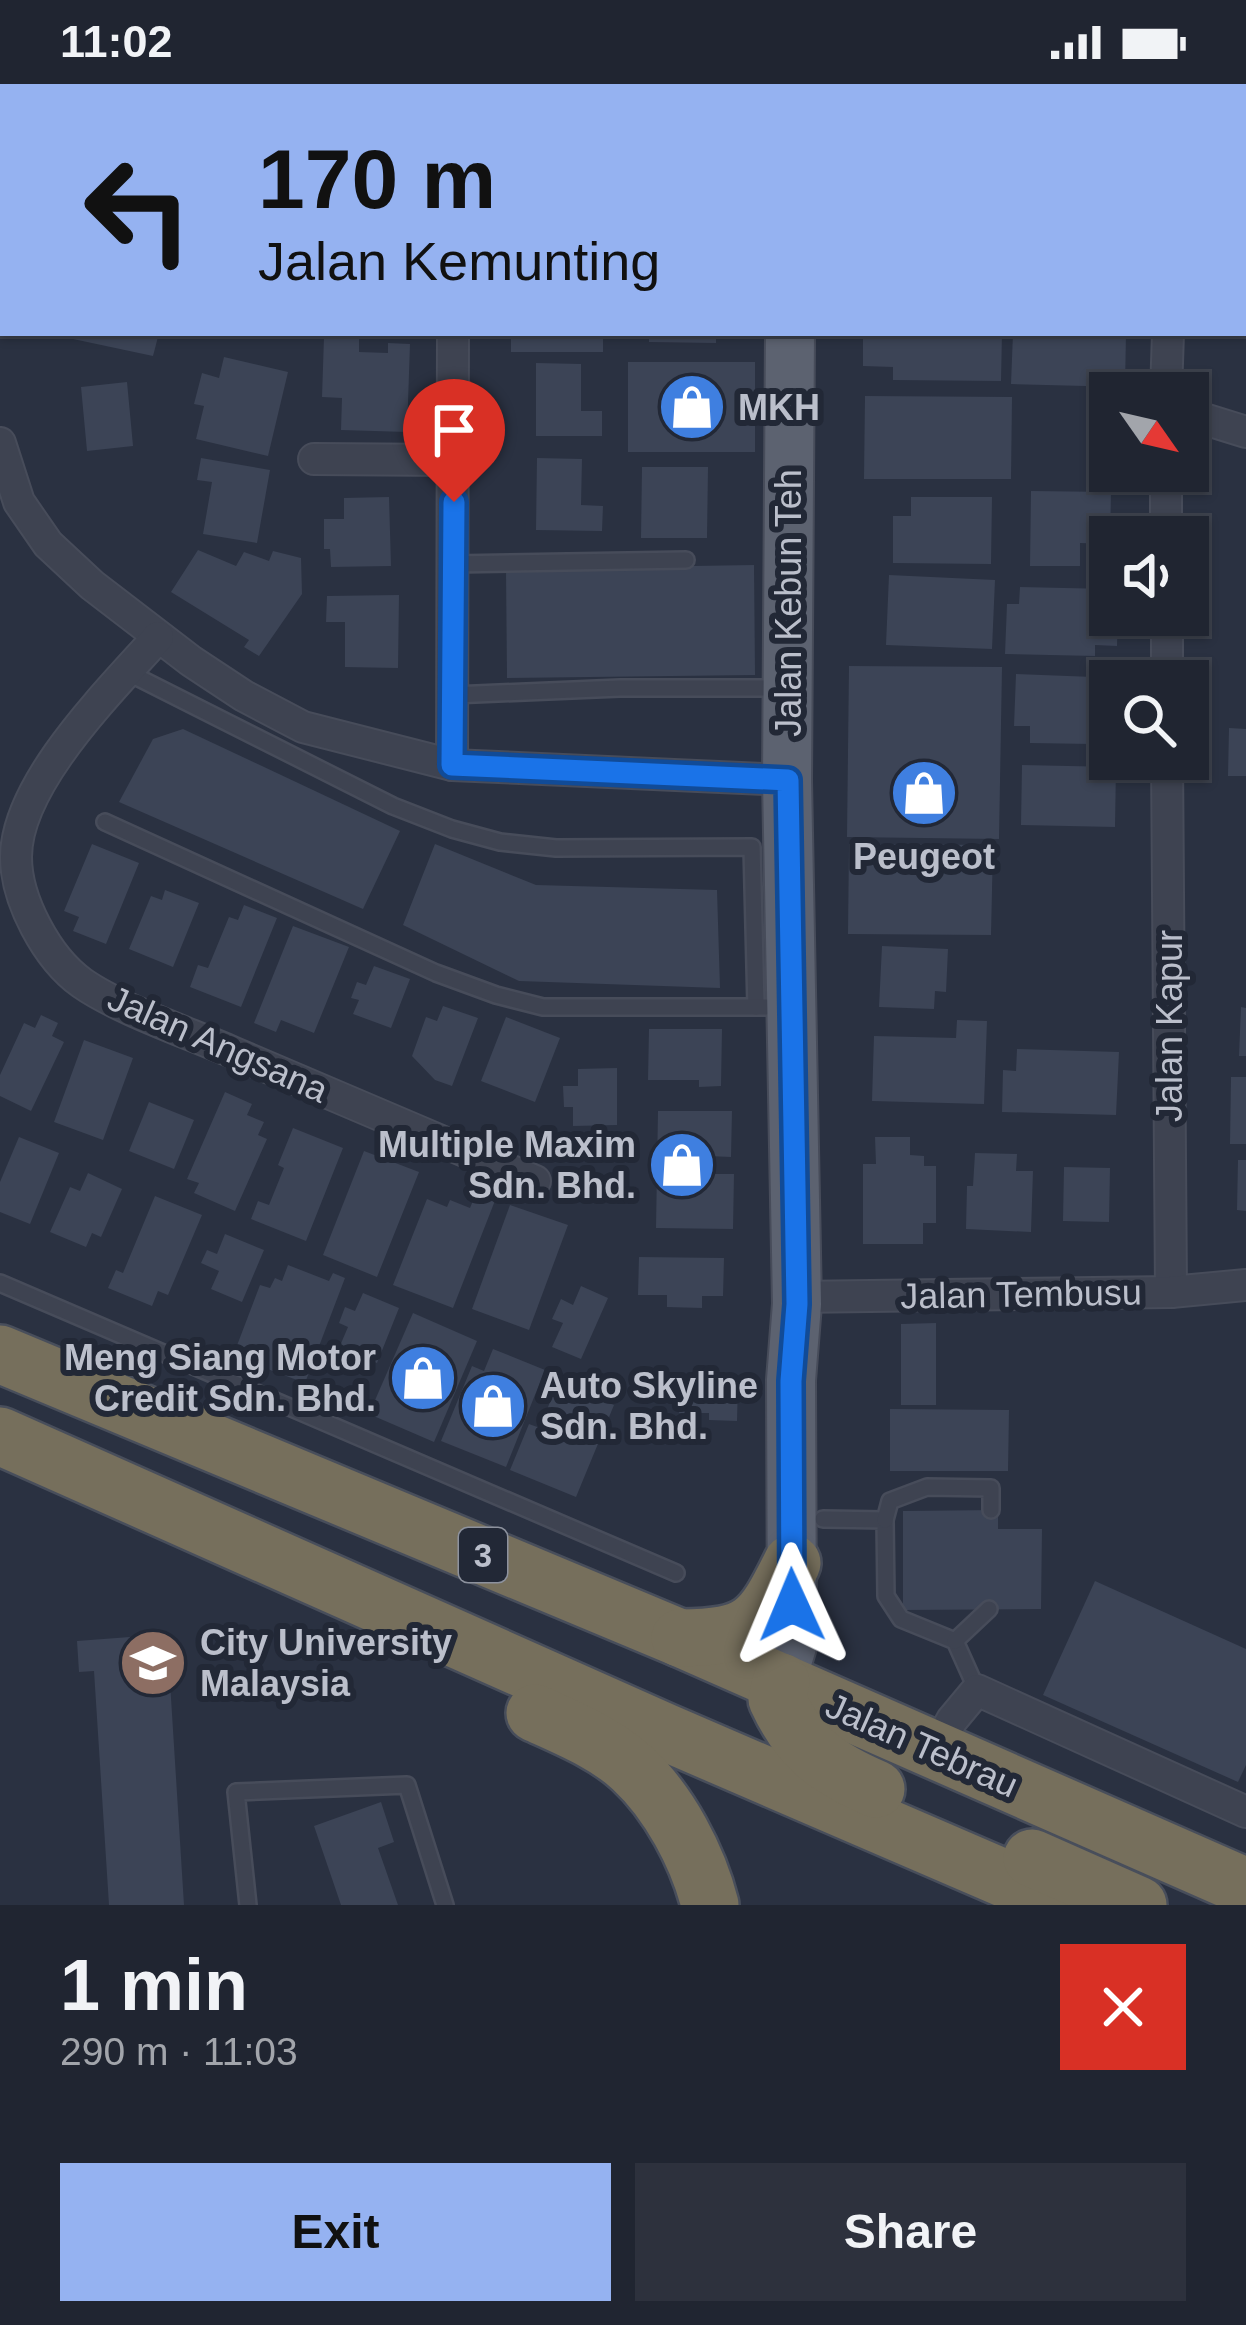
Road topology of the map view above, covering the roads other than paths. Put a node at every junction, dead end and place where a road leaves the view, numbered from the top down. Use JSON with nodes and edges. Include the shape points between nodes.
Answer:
{"nodes":[{"id":1,"x":453,"y":336,"type":"edge"},
{"id":2,"x":790,"y":336,"type":"edge"},
{"id":3,"x":1168,"y":336,"type":"edge"},
{"id":4,"x":1167,"y":372,"type":"edge"},
{"id":5,"x":1209,"y":420,"type":"edge"},
{"id":6,"x":1246,"y":433,"type":"edge"},
{"id":7,"x":0,"y":443,"type":"edge"},
{"id":8,"x":314,"y":459,"type":"dead end"},
{"id":9,"x":453,"y":460,"type":"junction"},
{"id":10,"x":686,"y":560,"type":"dead end"},
{"id":11,"x":454,"y":564,"type":"junction"},
{"id":12,"x":158,"y":638,"type":"junction"},
{"id":13,"x":127,"y":672,"type":"junction"},
{"id":14,"x":788,"y":688,"type":"junction"},
{"id":15,"x":453,"y":694,"type":"junction"},
{"id":16,"x":452,"y":765,"type":"junction"},
{"id":17,"x":788,"y":780,"type":"junction"},
{"id":18,"x":1168,"y":780,"type":"edge"},
{"id":19,"x":105,"y":822,"type":"dead end"},
{"id":20,"x":774,"y":1007,"type":"junction"},
{"id":21,"x":536,"y":1181,"type":"dead end"},
{"id":22,"x":0,"y":1283,"type":"edge"},
{"id":23,"x":1246,"y":1286,"type":"edge"},
{"id":24,"x":1171,"y":1292,"type":"junction"},
{"id":25,"x":796,"y":1300,"type":"junction"},
{"id":26,"x":0,"y":1354,"type":"edge"},
{"id":27,"x":0,"y":1436,"type":"edge"},
{"id":28,"x":111,"y":1485,"type":"junction"},
{"id":29,"x":991,"y":1510,"type":"dead end"},
{"id":30,"x":885,"y":1520,"type":"junction"},
{"id":31,"x":807,"y":1541,"type":"junction"},
{"id":32,"x":676,"y":1573,"type":"dead end"},
{"id":33,"x":988,"y":1609,"type":"dead end"},
{"id":34,"x":680,"y":1638,"type":"junction"},
{"id":35,"x":956,"y":1641,"type":"junction"},
{"id":36,"x":798,"y":1687,"type":"junction"},
{"id":37,"x":977,"y":1690,"type":"junction"},
{"id":38,"x":665,"y":1732,"type":"junction"},
{"id":39,"x":911,"y":1740,"type":"junction"},
{"id":40,"x":1246,"y":1812,"type":"edge"},
{"id":41,"x":1246,"y":1887,"type":"edge"},
{"id":42,"x":1056,"y":1901,"type":"edge"},
{"id":43,"x":248,"y":1905,"type":"edge"},
{"id":44,"x":445,"y":1905,"type":"edge"},
{"id":45,"x":710,"y":1905,"type":"edge"},
{"id":46,"x":986,"y":1905,"type":"edge"},
{"id":47,"x":1138,"y":1905,"type":"edge"}],
"edges":[{"from":1,"to":9,"type":"street"},
{"from":2,"to":14,"type":"main road","name":"Jalan Kebun Teh"},
{"from":3,"to":4,"type":"street"},
{"from":5,"to":6,"type":"street"},
{"from":7,"to":12,"type":"street","via":[[19,502],[48,544]]},
{"from":8,"to":9,"type":"street"},
{"from":9,"to":11,"type":"street"},
{"from":10,"to":11,"type":"lane"},
{"from":11,"to":15,"type":"street"},
{"from":12,"to":13,"type":"street","name":"Jalan Angsana"},
{"from":12,"to":16,"type":"street","via":[[303,727]]},
{"from":13,"to":20,"type":"lane","via":[[452,829],[556,848],[752,847]]},
{"from":13,"to":21,"type":"street","name":"Jalan Angsana","via":[[69,738],[23,824],[16,856],[23,898],[46,944],[81,982],[160,1021]]},
{"from":14,"to":15,"type":"lane"},
{"from":14,"to":17,"type":"main road","name":"Jalan Kebun Teh"},
{"from":15,"to":16,"type":"street"},
{"from":16,"to":17,"type":"street"},
{"from":17,"to":20,"type":"main road","name":"Jalan Kebun Teh"},
{"from":18,"to":24,"type":"street","name":"Jalan Kapur"},
{"from":19,"to":20,"type":"lane","via":[[496,995],[543,1007]]},
{"from":20,"to":25,"type":"main road","name":"Jalan Kebun Teh"},
{"from":22,"to":32,"type":"lane"},
{"from":23,"to":24,"type":"street","name":"Jalan Tembusu"},
{"from":24,"to":25,"type":"street","name":"Jalan Tembusu"},
{"from":25,"to":31,"type":"main road","name":"Jalan Kebun Teh","via":[[791,1381]]},
{"from":26,"to":34,"type":"highway","name":"Jalan Tebrau","number":"3"},
{"from":27,"to":28,"type":"highway","number":"3"},
{"from":28,"to":38,"type":"highway","number":"3"},
{"from":28,"to":45,"type":"highway","via":[[247,1568],[631,1767],[672,1819]]},
{"from":29,"to":30,"type":"lane","via":[[992,1488],[927,1487],[890,1501]]},
{"from":30,"to":31,"type":"lane"},
{"from":30,"to":35,"type":"lane","via":[[886,1596],[901,1619]]},
{"from":31,"to":34,"type":"highway","via":[[762,1617],[717,1637]]},
{"from":31,"to":36,"type":"main road","name":"Jalan Kebun Teh","via":[[792,1646]]},
{"from":33,"to":35,"type":"lane"},
{"from":34,"to":36,"type":"highway","name":"Jalan Tebrau","number":"3"},
{"from":35,"to":37,"type":"lane"},
{"from":36,"to":38,"type":"highway","via":[[758,1724]]},
{"from":36,"to":39,"type":"highway","name":"Jalan Tebrau","number":"3"},
{"from":36,"to":47,"type":"highway","via":[[805,1746],[833,1770]]},
{"from":37,"to":39,"type":"street","via":[[952,1720]]},
{"from":37,"to":40,"type":"street"},
{"from":38,"to":42,"type":"highway","number":"3"},
{"from":39,"to":41,"type":"highway","name":"Jalan Tebrau","number":"3"},
{"from":42,"to":46,"type":"highway"},
{"from":43,"to":44,"type":"lane","via":[[236,1792],[407,1785]]}]}
